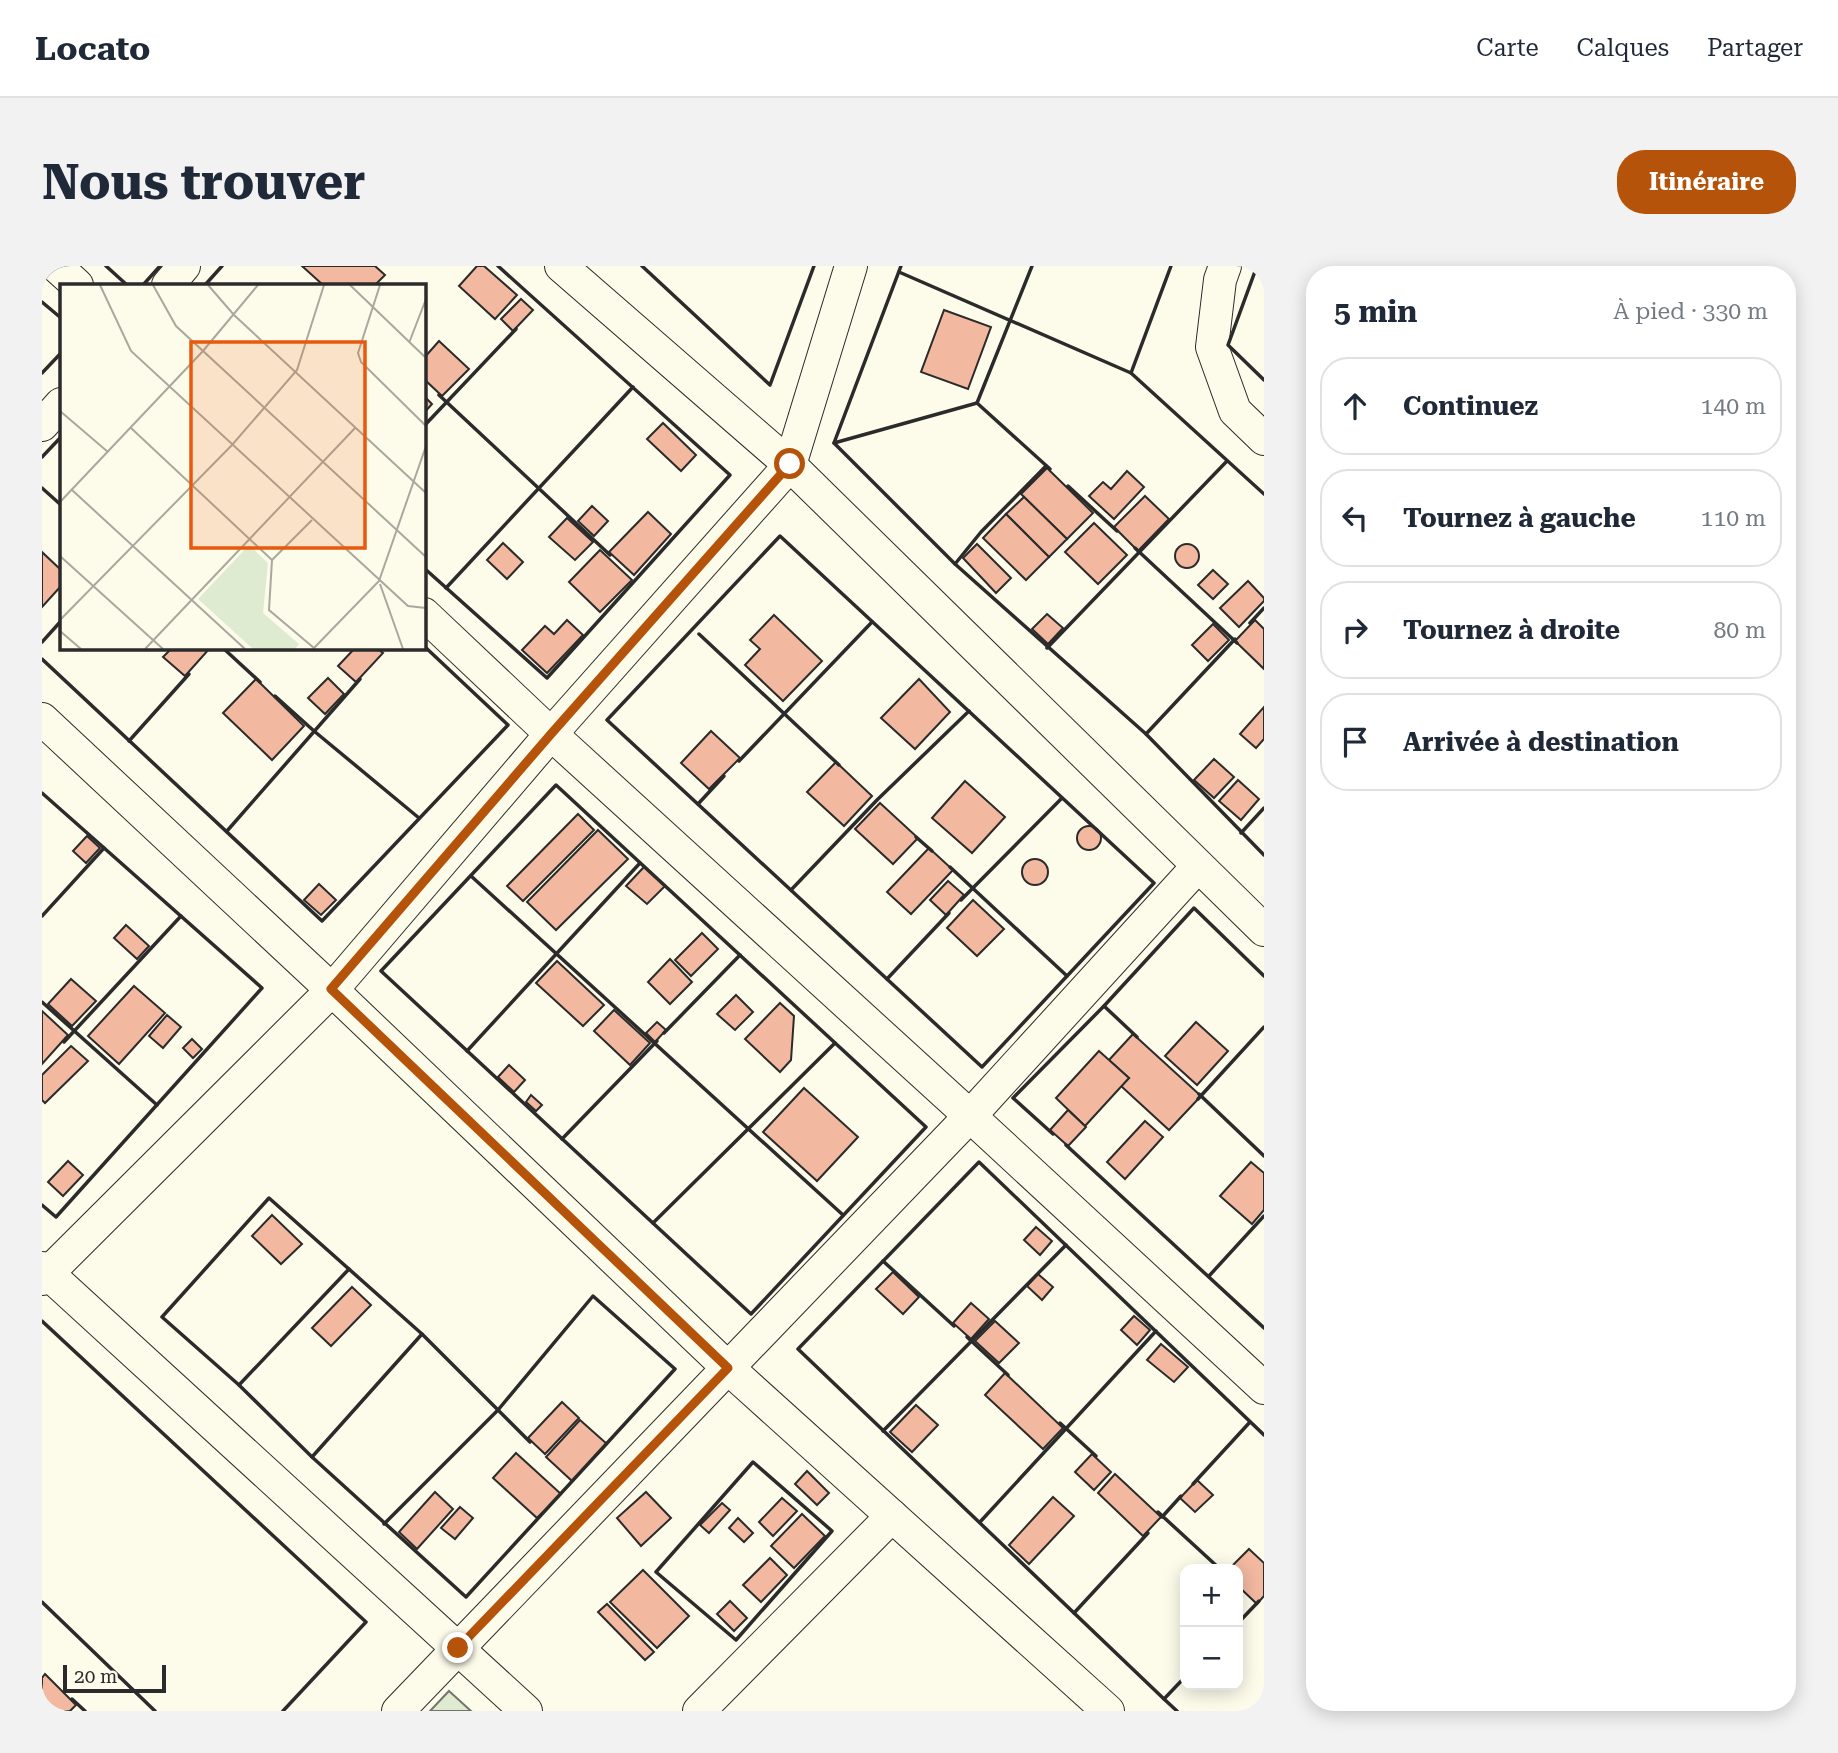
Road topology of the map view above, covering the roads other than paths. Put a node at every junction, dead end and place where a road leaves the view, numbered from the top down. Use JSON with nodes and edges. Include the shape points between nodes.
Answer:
{"nodes":[{"id":1,"x":56,"y":266,"type":"edge"},
{"id":2,"x":184,"y":266,"type":"edge"},
{"id":3,"x":561,"y":266,"type":"edge"},
{"id":4,"x":851,"y":266,"type":"edge"},
{"id":5,"x":1225,"y":266,"type":"edge"},
{"id":6,"x":76,"y":284,"type":"edge"},
{"id":7,"x":169,"y":284,"type":"edge"},
{"id":8,"x":60,"y":405,"type":"edge"},
{"id":9,"x":42,"y":425,"type":"edge"},
{"id":10,"x":1264,"y":439,"type":"edge"},
{"id":11,"x":790,"y":464,"type":"junction"},
{"id":12,"x":425,"y":615,"type":"edge"},
{"id":13,"x":42,"y":719,"type":"edge"},
{"id":14,"x":551,"y":734,"type":"junction"},
{"id":15,"x":1198,"y":866,"type":"junction"},
{"id":16,"x":1264,"y":930,"type":"edge"},
{"id":17,"x":331,"y":989,"type":"junction"},
{"id":18,"x":970,"y":1116,"type":"junction"},
{"id":19,"x":44,"y":1273,"type":"edge"},
{"id":20,"x":728,"y":1368,"type":"junction"},
{"id":21,"x":1264,"y":1388,"type":"edge"},
{"id":22,"x":891,"y":1516,"type":"junction"},
{"id":23,"x":458,"y":1648,"type":"junction"},
{"id":24,"x":398,"y":1711,"type":"edge"},
{"id":25,"x":526,"y":1711,"type":"edge"},
{"id":26,"x":699,"y":1711,"type":"edge"},
{"id":27,"x":1108,"y":1711,"type":"edge"}],
"edges":[{"from":1,"to":6,"type":"street"},
{"from":2,"to":7,"type":"street"},
{"from":3,"to":11,"type":"street"},
{"from":4,"to":11,"type":"street"},
{"from":5,"to":10,"type":"street","via":[[1212,346],[1235,411]]},
{"from":8,"to":9,"type":"street"},
{"from":11,"to":14,"type":"street"},
{"from":11,"to":15,"type":"street"},
{"from":12,"to":14,"type":"street"},
{"from":13,"to":17,"type":"street"},
{"from":14,"to":17,"type":"street"},
{"from":14,"to":18,"type":"street"},
{"from":15,"to":16,"type":"street"},
{"from":15,"to":18,"type":"street"},
{"from":17,"to":19,"type":"street"},
{"from":17,"to":20,"type":"street"},
{"from":18,"to":20,"type":"street"},
{"from":18,"to":21,"type":"street"},
{"from":19,"to":23,"type":"street"},
{"from":20,"to":22,"type":"street"},
{"from":20,"to":23,"type":"street"},
{"from":22,"to":26,"type":"street"},
{"from":22,"to":27,"type":"street"},
{"from":23,"to":24,"type":"street"},
{"from":23,"to":25,"type":"street"}]}
